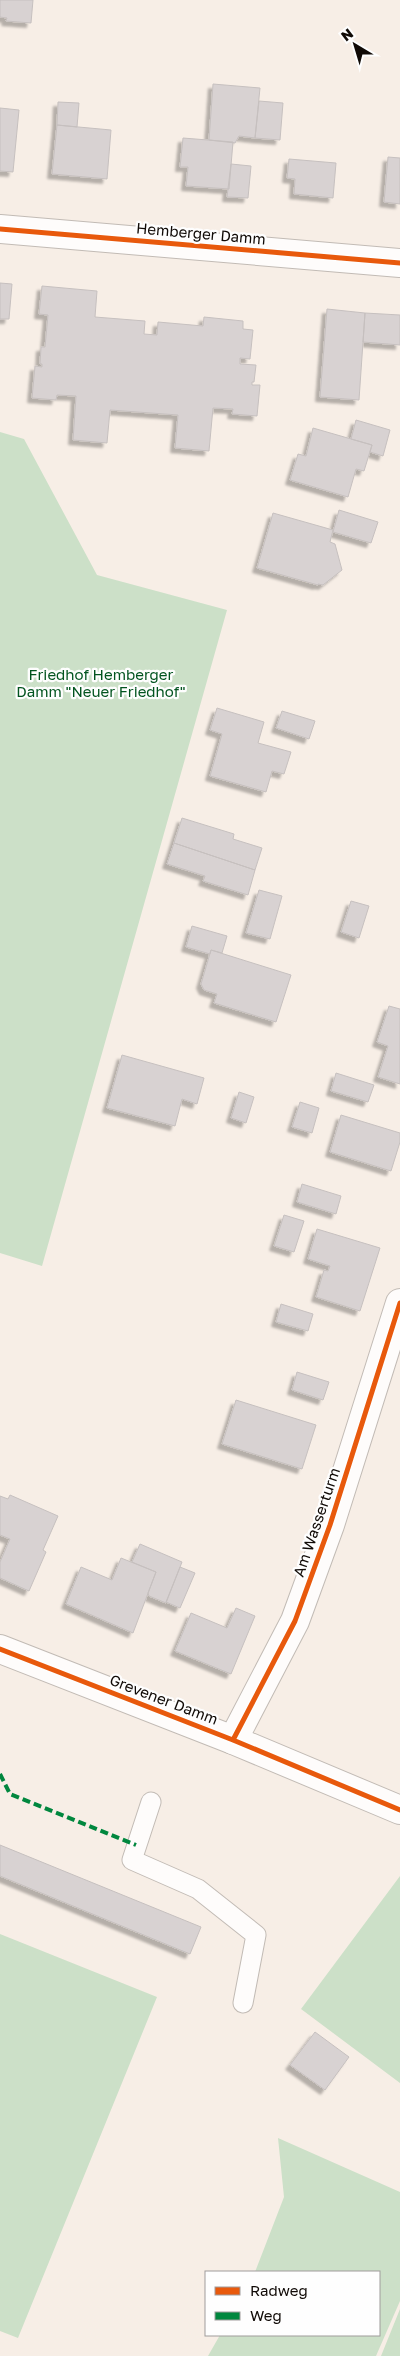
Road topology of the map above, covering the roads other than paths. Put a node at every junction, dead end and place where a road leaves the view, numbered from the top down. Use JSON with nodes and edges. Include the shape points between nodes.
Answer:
{"nodes":[{"id":1,"x":0,"y":229,"type":"edge"},
{"id":2,"x":400,"y":263,"type":"edge"},
{"id":3,"x":400,"y":1303,"type":"edge"},
{"id":4,"x":0,"y":1649,"type":"edge"},
{"id":5,"x":233,"y":1740,"type":"junction"},
{"id":6,"x":151,"y":1802,"type":"dead end"},
{"id":7,"x":400,"y":1810,"type":"edge"},
{"id":8,"x":243,"y":2003,"type":"dead end"}],
"edges":[{"from":1,"to":2,"type":"street","name":"Hemberger Damm"},
{"from":3,"to":5,"type":"street","name":"Am Wasserturm","via":[[330,1525],[295,1622]]},
{"from":4,"to":5,"type":"street","name":"Grevener Damm"},
{"from":5,"to":7,"type":"street","name":"Grevener Damm"},
{"from":6,"to":8,"type":"lane","via":[[132,1860],[198,1888],[256,1935]]}]}
